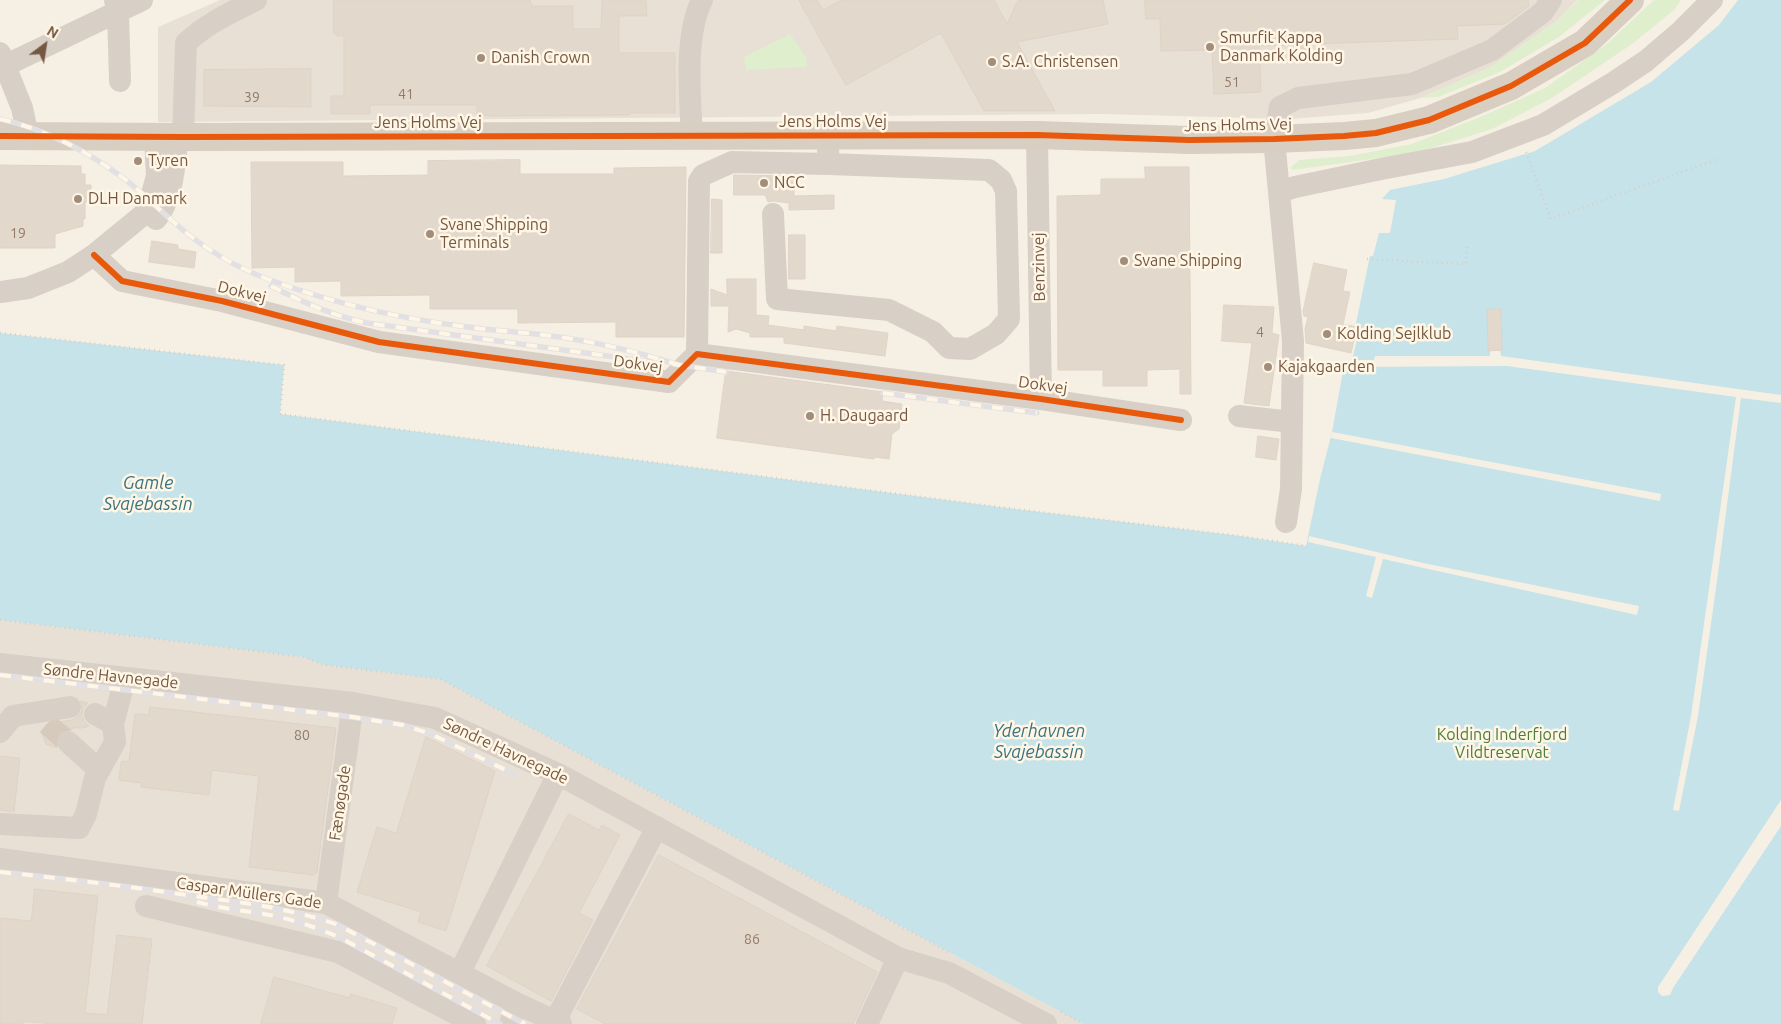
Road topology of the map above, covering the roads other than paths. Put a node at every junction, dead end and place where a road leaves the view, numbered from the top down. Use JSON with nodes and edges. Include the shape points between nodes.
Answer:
{"nodes":[{"id":1,"x":142,"y":0,"type":"edge"},
{"id":2,"x":256,"y":0,"type":"edge"},
{"id":3,"x":702,"y":0,"type":"edge"},
{"id":4,"x":1551,"y":0,"type":"edge"},
{"id":5,"x":1630,"y":0,"type":"edge"},
{"id":6,"x":1712,"y":0,"type":"edge"},
{"id":7,"x":117,"y":6,"type":"edge"},
{"id":8,"x":2,"y":62,"type":"edge"},
{"id":9,"x":120,"y":81,"type":"dead end"},
{"id":10,"x":827,"y":135,"type":"junction"},
{"id":11,"x":1037,"y":135,"type":"junction"},
{"id":12,"x":0,"y":136,"type":"edge"},
{"id":13,"x":28,"y":136,"type":"junction"},
{"id":14,"x":692,"y":136,"type":"junction"},
{"id":15,"x":172,"y":137,"type":"junction"},
{"id":16,"x":1274,"y":139,"type":"junction"},
{"id":17,"x":830,"y":164,"type":"junction"},
{"id":18,"x":1279,"y":192,"type":"junction"},
{"id":19,"x":773,"y":214,"type":"dead end"},
{"id":20,"x":94,"y":255,"type":"junction"},
{"id":21,"x":0,"y":292,"type":"edge"},
{"id":22,"x":697,"y":354,"type":"junction"},
{"id":23,"x":1041,"y":399,"type":"junction"},
{"id":24,"x":1239,"y":416,"type":"dead end"},
{"id":25,"x":1181,"y":420,"type":"dead end"},
{"id":26,"x":1292,"y":422,"type":"junction"},
{"id":27,"x":1286,"y":522,"type":"dead end"},
{"id":28,"x":0,"y":664,"type":"edge"},
{"id":29,"x":123,"y":678,"type":"junction"},
{"id":30,"x":353,"y":703,"type":"junction"},
{"id":31,"x":70,"y":707,"type":"dead end"},
{"id":32,"x":0,"y":732,"type":"edge"},
{"id":33,"x":68,"y":742,"type":"tunnel mouth"},
{"id":34,"x":99,"y":770,"type":"junction"},
{"id":35,"x":558,"y":774,"type":"junction"},
{"id":36,"x":0,"y":824,"type":"edge"},
{"id":37,"x":658,"y":827,"type":"junction"},
{"id":38,"x":0,"y":859,"type":"edge"},
{"id":39,"x":326,"y":903,"type":"junction"},
{"id":40,"x":146,"y":906,"type":"dead end"},
{"id":41,"x":898,"y":958,"type":"junction"},
{"id":42,"x":460,"y":972,"type":"junction"},
{"id":43,"x":516,"y":1002,"type":"junction"},
{"id":44,"x":558,"y":1022,"type":"edge"},
{"id":45,"x":475,"y":1024,"type":"edge"},
{"id":46,"x":510,"y":1024,"type":"edge"},
{"id":47,"x":867,"y":1024,"type":"edge"},
{"id":48,"x":1046,"y":1024,"type":"edge"}],
"edges":[{"from":1,"to":7,"type":"street"},
{"from":2,"to":15,"type":"street","via":[[201,29],[186,43]]},
{"from":3,"to":14,"type":"street","via":[[691,52]]},
{"from":4,"to":16,"type":"street","via":[[1543,12],[1492,50],[1412,84],[1298,98],[1280,107]]},
{"from":5,"to":16,"type":"main road","name":"Jens Holms Vej","via":[[1585,43],[1511,86],[1429,120],[1376,133]]},
{"from":6,"to":18,"type":"street","via":[[1681,32],[1646,60],[1613,84],[1543,125],[1472,152]]},
{"from":7,"to":8,"type":"street"},
{"from":7,"to":9,"type":"street"},
{"from":8,"to":13,"type":"street","via":[[22,108]]},
{"from":10,"to":11,"type":"main road","name":"Jens Holms Vej"},
{"from":10,"to":14,"type":"main road","name":"Jens Holms Vej"},
{"from":10,"to":17,"type":"street"},
{"from":11,"to":16,"type":"main road","name":"Jens Holms Vej"},
{"from":11,"to":23,"type":"street","name":"Benzinvej"},
{"from":12,"to":13,"type":"main road","name":"Jens Holms Vej"},
{"from":13,"to":15,"type":"main road","name":"Jens Holms Vej"},
{"from":14,"to":15,"type":"main road","name":"Jens Holms Vej"},
{"from":15,"to":20,"type":"street","via":[[144,214]]},
{"from":16,"to":18,"type":"street"},
{"from":17,"to":19,"type":"street","via":[[989,170],[1001,180],[1006,191],[1009,319],[996,334],[970,350],[949,348],[933,332],[889,310],[777,299]]},
{"from":17,"to":22,"type":"street","via":[[732,162],[703,175],[699,181]]},
{"from":18,"to":26,"type":"street","via":[[1293,341]]},
{"from":20,"to":21,"type":"street","via":[[52,279],[28,288]]},
{"from":20,"to":22,"type":"street","name":"Dokvej","via":[[122,280],[222,301],[379,342],[669,382]]},
{"from":22,"to":23,"type":"street","name":"Dokvej"},
{"from":23,"to":25,"type":"street","name":"Dokvej"},
{"from":24,"to":26,"type":"street"},
{"from":26,"to":27,"type":"street","via":[[1291,489]]},
{"from":28,"to":29,"type":"street","name":"Søndre Havnegade"},
{"from":29,"to":30,"type":"street","name":"Søndre Havnegade"},
{"from":29,"to":34,"type":"street","via":[[122,690],[104,719],[114,742]]},
{"from":30,"to":35,"type":"street","name":"Søndre Havnegade","via":[[435,718]]},
{"from":30,"to":39,"type":"street","name":"Fænøgade"},
{"from":31,"to":32,"type":"street","via":[[38,719],[13,716]]},
{"from":33,"to":34,"type":"street"},
{"from":34,"to":36,"type":"street","via":[[79,828]]},
{"from":35,"to":37,"type":"street","name":"Søndre Havnegade"},
{"from":35,"to":42,"type":"street"},
{"from":37,"to":41,"type":"street","name":"Søndre Havnegade"},
{"from":37,"to":44,"type":"street"},
{"from":38,"to":39,"type":"street","name":"Caspar Müllers Gade"},
{"from":39,"to":42,"type":"street","name":"Caspar Müllers Gade"},
{"from":40,"to":45,"type":"street","via":[[338,952]]},
{"from":41,"to":47,"type":"street"},
{"from":41,"to":48,"type":"street","name":"Søndre Havnegade","via":[[949,973]]},
{"from":42,"to":43,"type":"street","name":"Caspar Müllers Gade"},
{"from":43,"to":44,"type":"street","name":"Caspar Müllers Gade"},
{"from":43,"to":46,"type":"street"}]}
